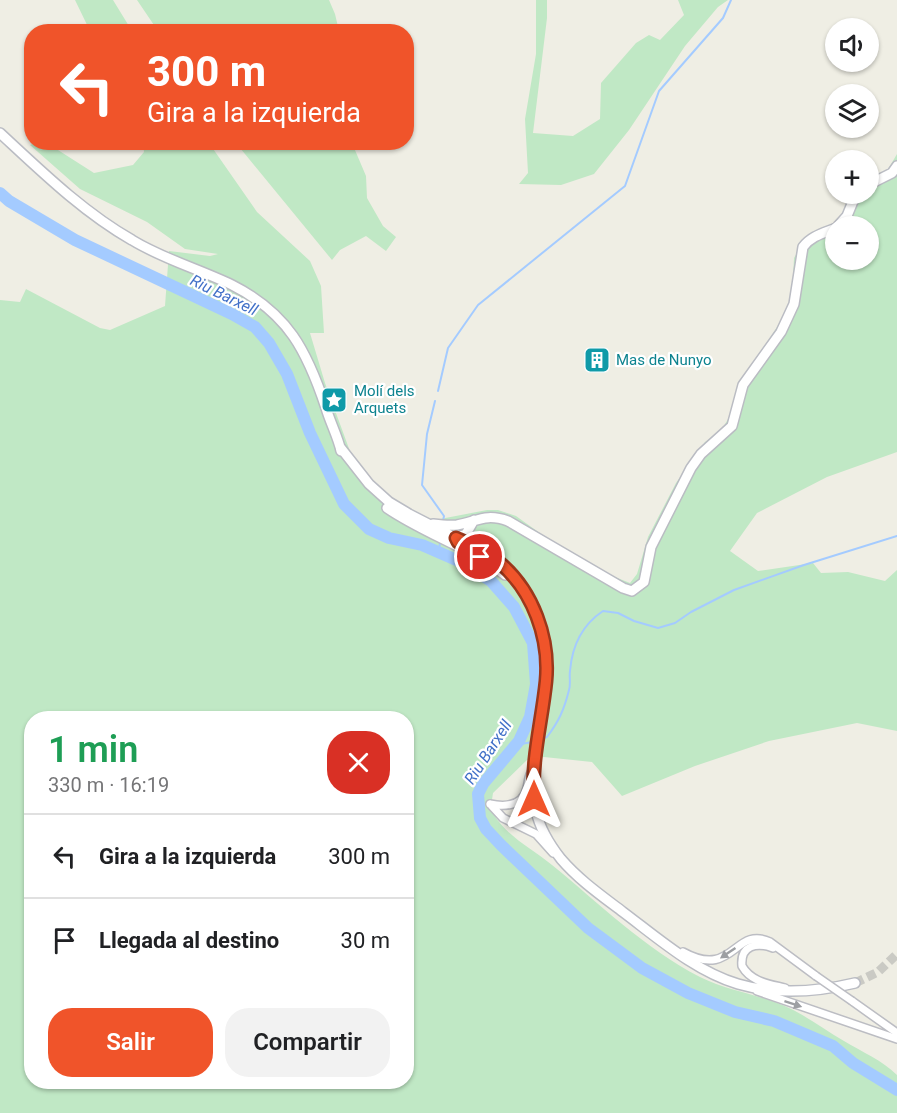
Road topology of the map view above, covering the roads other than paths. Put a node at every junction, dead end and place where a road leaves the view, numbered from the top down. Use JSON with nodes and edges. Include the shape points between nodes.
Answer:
{"nodes":[{"id":1,"x":0,"y":133,"type":"edge"},
{"id":2,"x":897,"y":166,"type":"edge"},
{"id":3,"x":879,"y":180,"type":"edge"},
{"id":4,"x":825,"y":232,"type":"edge"},
{"id":5,"x":474,"y":520,"type":"junction"},
{"id":6,"x":459,"y":525,"type":"junction"},
{"id":7,"x":428,"y":527,"type":"junction"},
{"id":8,"x":466,"y":534,"type":"junction"},
{"id":9,"x":456,"y":538,"type":"junction"},
{"id":10,"x":473,"y":546,"type":"junction"},
{"id":11,"x":480,"y":557,"type":"junction"},
{"id":12,"x":526,"y":595,"type":"junction"},
{"id":13,"x":534,"y":767,"type":"junction"},
{"id":14,"x":509,"y":806,"type":"junction"},
{"id":15,"x":503,"y":818,"type":"junction"},
{"id":16,"x":560,"y":857,"type":"junction"},
{"id":17,"x":657,"y":938,"type":"junction"},
{"id":18,"x":778,"y":950,"type":"junction"},
{"id":19,"x":855,"y":983,"type":"tunnel mouth"},
{"id":20,"x":738,"y":984,"type":"junction"},
{"id":21,"x":801,"y":991,"type":"junction"},
{"id":22,"x":897,"y":1033,"type":"edge"},
{"id":23,"x":897,"y":1039,"type":"edge"}],
"edges":[{"from":1,"to":7,"type":"main road","via":[[112,228],[236,287],[274,313],[310,363],[340,447],[379,494]]},
{"from":2,"to":3,"type":"main road"},
{"from":4,"to":5,"type":"main road","via":[[803,247],[794,304],[788,317],[743,386],[732,426],[691,468],[651,547],[646,576],[637,589],[624,588],[508,521],[496,517]]},
{"from":5,"to":6,"type":"main road"},
{"from":5,"to":8,"type":"main road"},
{"from":6,"to":7,"type":"main road"},
{"from":6,"to":9,"type":"main road"},
{"from":7,"to":9,"type":"main road"},
{"from":7,"to":11,"type":"main road"},
{"from":8,"to":9,"type":"main road"},
{"from":8,"to":10,"type":"main road"},
{"from":9,"to":10,"type":"main road"},
{"from":9,"to":11,"type":"main road"},
{"from":10,"to":12,"type":"main road","via":[[499,562]]},
{"from":11,"to":12,"type":"main road"},
{"from":12,"to":13,"type":"main road","via":[[543,635],[547,661]]},
{"from":13,"to":14,"type":"street","via":[[523,797]]},
{"from":13,"to":16,"type":"main road","via":[[538,819]]},
{"from":14,"to":15,"type":"street"},
{"from":14,"to":15,"type":"street","via":[[490,804]]},
{"from":15,"to":16,"type":"street","via":[[530,829]]},
{"from":16,"to":17,"type":"main road"},
{"from":18,"to":17,"type":"street","one_way":true,"via":[[765,940],[753,938],[723,958],[707,961]]},
{"from":17,"to":20,"type":"main road","via":[[696,965]]},
{"from":18,"to":21,"type":"street","via":[[752,945],[745,952],[742,966],[759,981]]},
{"from":18,"to":22,"type":"street","bridge":true},
{"from":19,"to":21,"type":"main road"},
{"from":20,"to":21,"type":"main road"},
{"from":20,"to":23,"type":"street","one_way":true}]}
